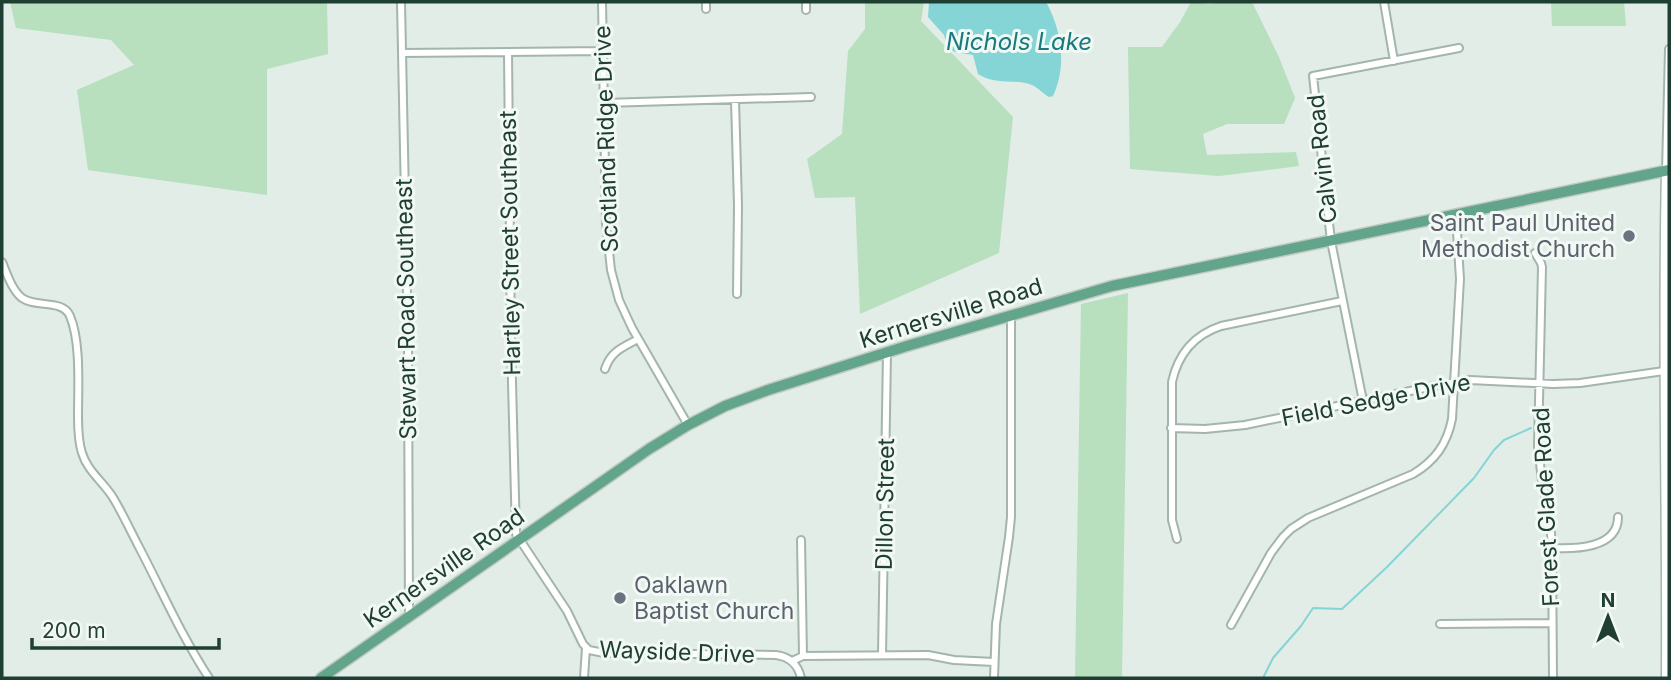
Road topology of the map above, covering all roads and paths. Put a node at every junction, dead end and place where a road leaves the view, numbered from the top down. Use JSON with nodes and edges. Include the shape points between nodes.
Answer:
{"nodes":[{"id":1,"x":401,"y":2,"type":"edge"},
{"id":2,"x":602,"y":2,"type":"edge"},
{"id":3,"x":806,"y":2,"type":"edge"},
{"id":4,"x":1384,"y":2,"type":"edge"},
{"id":5,"x":806,"y":10,"type":"dead end"},
{"id":6,"x":1459,"y":48,"type":"dead end"},
{"id":7,"x":1669,"y":49,"type":"edge"},
{"id":8,"x":603,"y":51,"type":"junction"},
{"id":9,"x":508,"y":52,"type":"junction"},
{"id":10,"x":402,"y":53,"type":"junction"},
{"id":11,"x":1394,"y":61,"type":"junction"},
{"id":12,"x":811,"y":97,"type":"dead end"},
{"id":13,"x":735,"y":100,"type":"junction"},
{"id":14,"x":604,"y":103,"type":"junction"},
{"id":15,"x":1668,"y":170,"type":"edge"},
{"id":16,"x":1456,"y":215,"type":"junction"},
{"id":17,"x":1331,"y":241,"type":"junction"},
{"id":18,"x":1535,"y":253,"type":"dead end"},
{"id":19,"x":2,"y":262,"type":"edge"},
{"id":20,"x":737,"y":294,"type":"dead end"},
{"id":21,"x":1342,"y":301,"type":"junction"},
{"id":22,"x":1012,"y":316,"type":"junction"},
{"id":23,"x":638,"y":339,"type":"junction"},
{"id":24,"x":887,"y":352,"type":"junction"},
{"id":25,"x":605,"y":369,"type":"dead end"},
{"id":26,"x":1664,"y":372,"type":"junction"},
{"id":27,"x":1454,"y":382,"type":"junction"},
{"id":28,"x":1540,"y":384,"type":"junction"},
{"id":29,"x":1363,"y":401,"type":"junction"},
{"id":30,"x":688,"y":425,"type":"junction"},
{"id":31,"x":1171,"y":428,"type":"junction"},
{"id":32,"x":1618,"y":517,"type":"dead end"},
{"id":33,"x":1177,"y":538,"type":"dead end"},
{"id":34,"x":519,"y":539,"type":"junction"},
{"id":35,"x":801,"y":540,"type":"dead end"},
{"id":36,"x":1552,"y":548,"type":"junction"},
{"id":37,"x":1668,"y":579,"type":"edge"},
{"id":38,"x":409,"y":617,"type":"junction"},
{"id":39,"x":1552,"y":623,"type":"junction"},
{"id":40,"x":1440,"y":624,"type":"dead end"},
{"id":41,"x":1231,"y":625,"type":"dead end"},
{"id":42,"x":586,"y":648,"type":"junction"},
{"id":43,"x":882,"y":655,"type":"junction"},
{"id":44,"x":803,"y":656,"type":"junction"},
{"id":45,"x":792,"y":661,"type":"junction"},
{"id":46,"x":994,"y":662,"type":"junction"},
{"id":47,"x":209,"y":678,"type":"edge"},
{"id":48,"x":321,"y":678,"type":"edge"},
{"id":49,"x":584,"y":678,"type":"edge"},
{"id":50,"x":801,"y":678,"type":"edge"},
{"id":51,"x":994,"y":678,"type":"edge"},
{"id":52,"x":1553,"y":678,"type":"edge"},
{"id":53,"x":1666,"y":678,"type":"edge"}],
"edges":[{"from":1,"to":10,"type":"street","name":"Stewart Road Southeast"},
{"from":2,"to":8,"type":"street","name":"Scotland Ridge Drive"},
{"from":3,"to":5,"type":"street"},
{"from":4,"to":11,"type":"street"},
{"from":6,"to":11,"type":"street"},
{"from":7,"to":15,"type":"street"},
{"from":8,"to":9,"type":"street"},
{"from":8,"to":14,"type":"street","name":"Scotland Ridge Drive"},
{"from":9,"to":10,"type":"street"},
{"from":9,"to":34,"type":"street","name":"Hartley Street Southeast","via":[[511,345]]},
{"from":10,"to":38,"type":"street","name":"Stewart Road Southeast"},
{"from":11,"to":17,"type":"street","name":"Calvin Road","via":[[1313,76]]},
{"from":12,"to":13,"type":"street"},
{"from":13,"to":14,"type":"street"},
{"from":13,"to":20,"type":"street"},
{"from":14,"to":23,"type":"street","name":"Scotland Ridge Drive","via":[[608,254],[620,300]]},
{"from":15,"to":16,"type":"main road","name":"Kernersville Road"},
{"from":15,"to":26,"type":"street"},
{"from":16,"to":17,"type":"main road","name":"Kernersville Road"},
{"from":16,"to":27,"type":"street","via":[[1460,279]]},
{"from":17,"to":21,"type":"street","name":"Calvin Road"},
{"from":17,"to":22,"type":"main road","name":"Kernersville Road","via":[[1112,286]]},
{"from":18,"to":28,"type":"street","name":"Forest Glade Road","via":[[1542,267]]},
{"from":19,"to":47,"type":"street","via":[[22,298],[61,307],[69,314],[74,329],[82,454],[111,496]]},
{"from":21,"to":29,"type":"street","name":"Calvin Road"},
{"from":21,"to":31,"type":"street","via":[[1203,333],[1182,354],[1174,372]]},
{"from":22,"to":24,"type":"main road","name":"Kernersville Road"},
{"from":22,"to":46,"type":"street","via":[[1011,517]]},
{"from":23,"to":25,"type":"street","via":[[613,353]]},
{"from":23,"to":30,"type":"street","name":"Scotland Ridge Drive"},
{"from":24,"to":30,"type":"main road","name":"Kernersville Road","via":[[768,390]]},
{"from":24,"to":43,"type":"street","name":"Dillon Street"},
{"from":26,"to":28,"type":"street","name":"Field Sedge Drive"},
{"from":26,"to":37,"type":"street"},
{"from":27,"to":28,"type":"street","name":"Field Sedge Drive"},
{"from":27,"to":29,"type":"street","name":"Field Sedge Drive"},
{"from":27,"to":41,"type":"street","via":[[1450,429],[1436,456],[1413,474],[1291,529],[1277,544]]},
{"from":28,"to":36,"type":"street","name":"Forest Glade Road","via":[[1538,446]]},
{"from":29,"to":31,"type":"street","name":"Field Sedge Drive","via":[[1226,428]]},
{"from":30,"to":34,"type":"main road","name":"Kernersville Road"},
{"from":31,"to":33,"type":"street","via":[[1172,520]]},
{"from":32,"to":36,"type":"street","via":[[1613,532],[1592,546]]},
{"from":34,"to":38,"type":"main road","name":"Kernersville Road"},
{"from":34,"to":42,"type":"street","name":"Wayside Drive"},
{"from":35,"to":44,"type":"street"},
{"from":36,"to":39,"type":"street","name":"Forest Glade Road"},
{"from":37,"to":53,"type":"street"},
{"from":38,"to":48,"type":"main road","name":"Kernersville Road"},
{"from":39,"to":40,"type":"street"},
{"from":39,"to":52,"type":"street","name":"Forest Glade Road"},
{"from":42,"to":45,"type":"street","name":"Wayside Drive","via":[[604,653],[768,655]]},
{"from":42,"to":49,"type":"street"},
{"from":43,"to":44,"type":"street"},
{"from":43,"to":46,"type":"street"},
{"from":44,"to":45,"type":"street"},
{"from":45,"to":50,"type":"street"},
{"from":46,"to":51,"type":"street"}]}
